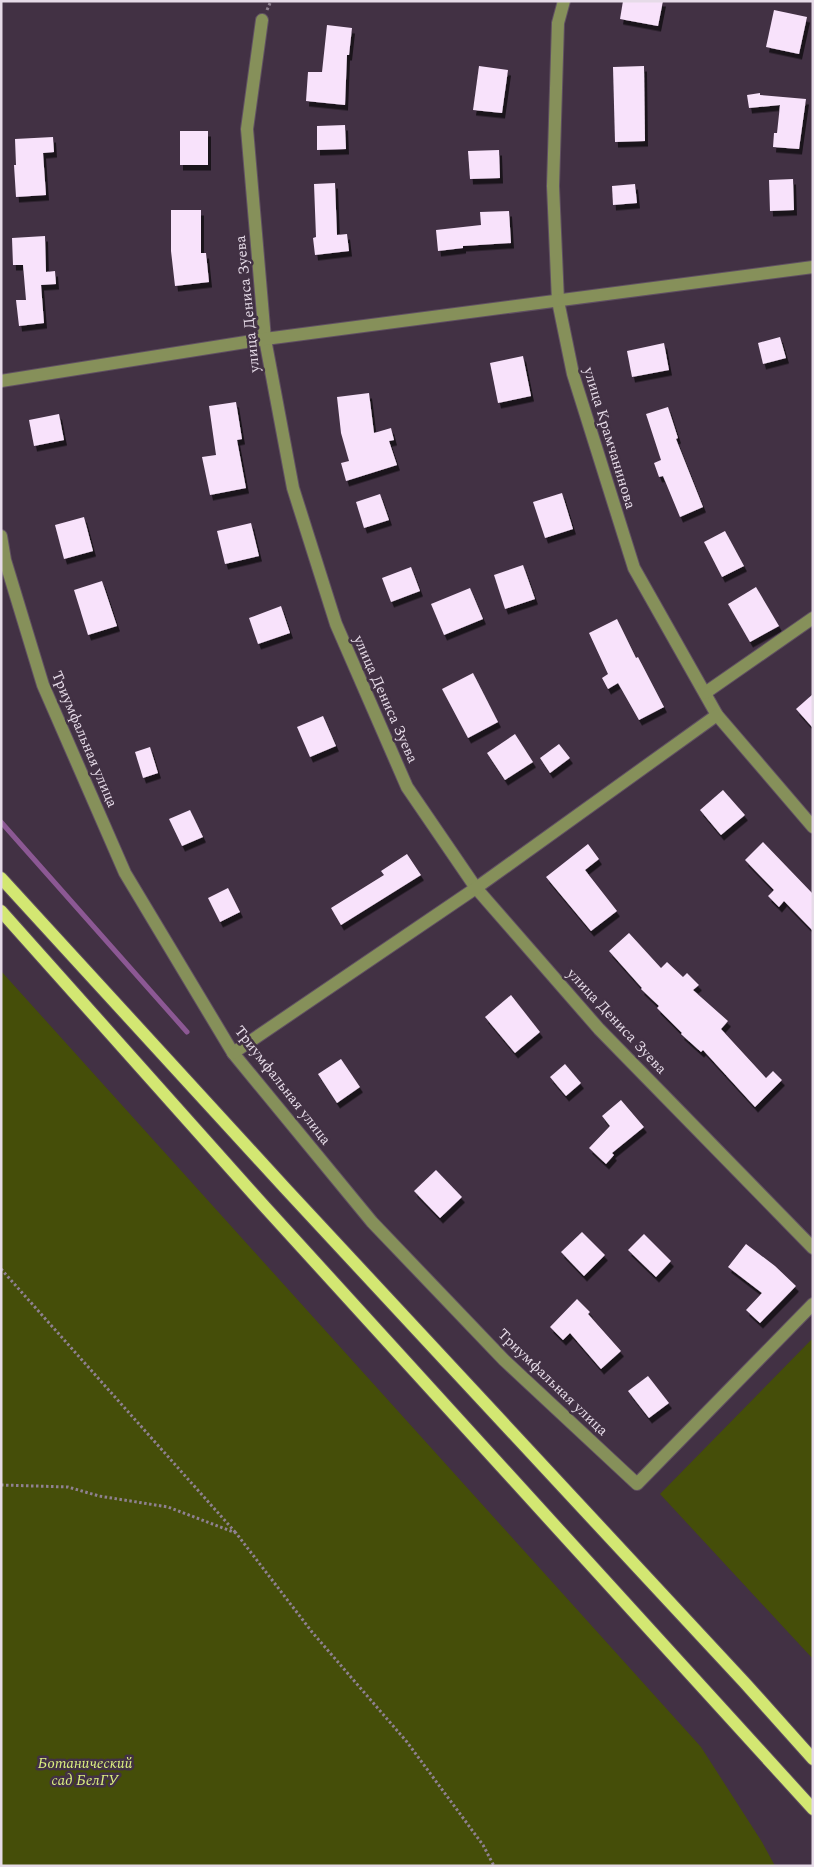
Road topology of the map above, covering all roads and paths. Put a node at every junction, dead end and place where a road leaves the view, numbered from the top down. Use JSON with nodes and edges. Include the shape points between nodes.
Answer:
{"nodes":[{"id":1,"x":564,"y":1,"type":"edge"},
{"id":2,"x":262,"y":20,"type":"dead end"},
{"id":3,"x":813,"y":267,"type":"edge"},
{"id":4,"x":558,"y":301,"type":"junction"},
{"id":5,"x":264,"y":339,"type":"junction"},
{"id":6,"x":1,"y":381,"type":"edge"},
{"id":7,"x":1,"y":536,"type":"edge"},
{"id":8,"x":813,"y":618,"type":"edge"},
{"id":9,"x":705,"y":694,"type":"junction"},
{"id":10,"x":718,"y":715,"type":"junction"},
{"id":11,"x":813,"y":827,"type":"edge"},
{"id":12,"x":1,"y":878,"type":"edge"},
{"id":13,"x":476,"y":888,"type":"junction"},
{"id":14,"x":1,"y":911,"type":"edge"},
{"id":15,"x":233,"y":1053,"type":"junction"},
{"id":16,"x":813,"y":1248,"type":"edge"},
{"id":17,"x":1,"y":1269,"type":"edge"},
{"id":18,"x":813,"y":1304,"type":"edge"},
{"id":19,"x":1,"y":1485,"type":"edge"},
{"id":20,"x":236,"y":1533,"type":"junction"},
{"id":21,"x":813,"y":1758,"type":"edge"},
{"id":22,"x":813,"y":1809,"type":"edge"},
{"id":23,"x":494,"y":1866,"type":"edge"}],
"edges":[{"from":1,"to":4,"type":"street","name":"улица Крамчанинова","via":[[558,23],[553,186]]},
{"from":2,"to":5,"type":"street","name":"улица Дениса Зуева","via":[[247,129]]},
{"from":3,"to":4,"type":"street"},
{"from":4,"to":5,"type":"street"},
{"from":4,"to":9,"type":"street","name":"улица Крамчанинова","via":[[573,374],[634,568]]},
{"from":5,"to":6,"type":"street"},
{"from":5,"to":13,"type":"street","name":"улица Дениса Зуева","via":[[292,488],[336,624],[407,787]]},
{"from":7,"to":15,"type":"street","name":"Триумфальная улица","via":[[5,560],[43,685],[125,873]]},
{"from":8,"to":9,"type":"street"},
{"from":9,"to":10,"type":"street","name":"улица Крамчанинова"},
{"from":10,"to":11,"type":"street","name":"улица Крамчанинова"},
{"from":10,"to":13,"type":"street"},
{"from":12,"to":21,"type":"main road"},
{"from":13,"to":15,"type":"street"},
{"from":13,"to":16,"type":"street","name":"улица Дениса Зуева","via":[[599,1029]]},
{"from":14,"to":22,"type":"main road"},
{"from":15,"to":18,"type":"street","name":"Триумфальная улица","via":[[372,1222],[504,1360],[637,1484]]},
{"from":17,"to":20,"type":"path"},
{"from":19,"to":20,"type":"path","via":[[68,1487],[99,1496],[168,1507]]},
{"from":20,"to":23,"type":"path","via":[[312,1632],[407,1742],[483,1845]]}]}
